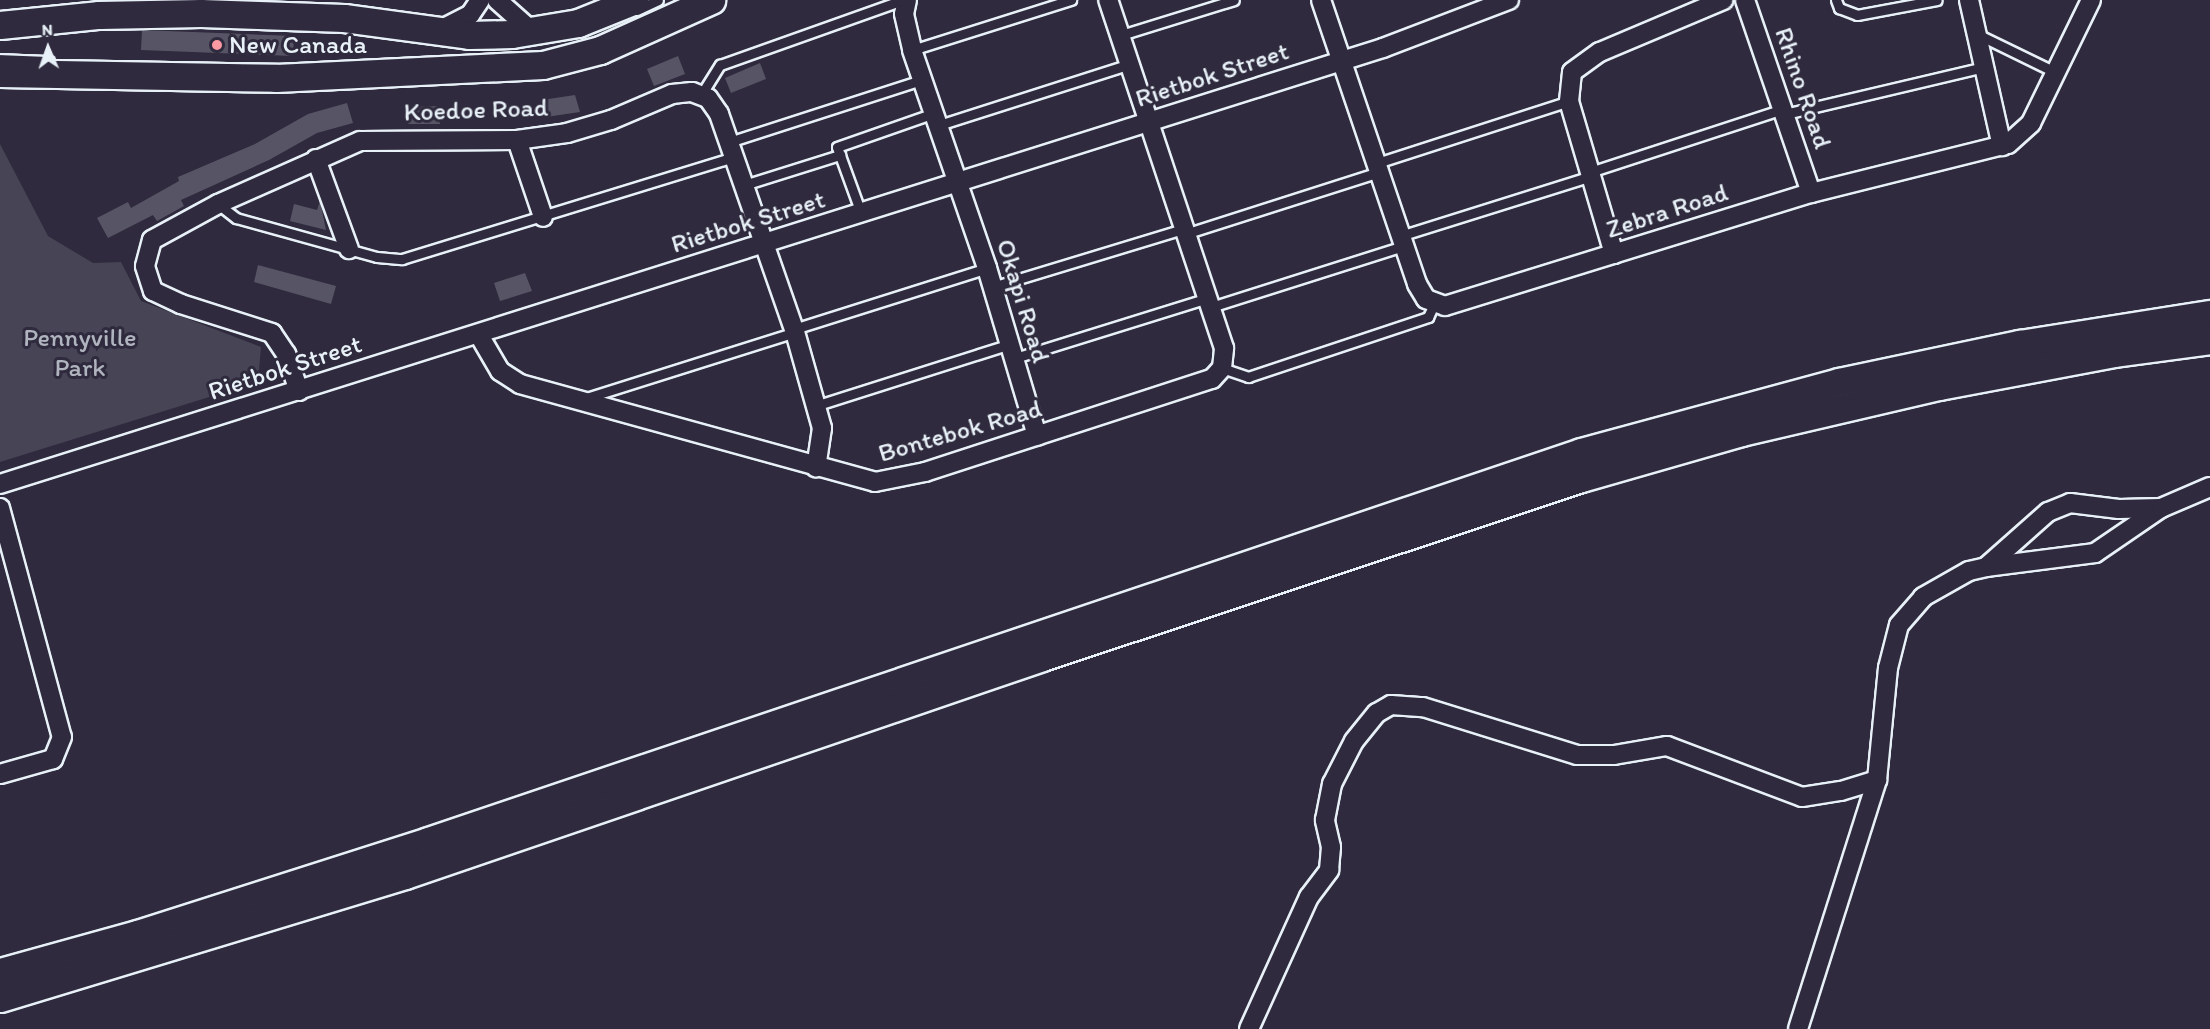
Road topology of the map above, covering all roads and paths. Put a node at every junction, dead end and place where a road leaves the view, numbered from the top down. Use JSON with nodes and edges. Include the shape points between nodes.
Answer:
{"nodes":[{"id":1,"x":480,"y":0,"type":"edge"},
{"id":2,"x":497,"y":0,"type":"edge"},
{"id":3,"x":635,"y":0,"type":"edge"},
{"id":4,"x":658,"y":0,"type":"edge"},
{"id":5,"x":685,"y":0,"type":"edge"},
{"id":6,"x":711,"y":0,"type":"edge"},
{"id":7,"x":905,"y":0,"type":"edge"},
{"id":8,"x":1071,"y":0,"type":"edge"},
{"id":9,"x":1108,"y":0,"type":"edge"},
{"id":10,"x":1234,"y":0,"type":"edge"},
{"id":11,"x":1321,"y":0,"type":"edge"},
{"id":12,"x":1508,"y":0,"type":"edge"},
{"id":13,"x":1723,"y":0,"type":"edge"},
{"id":14,"x":1745,"y":0,"type":"edge"},
{"id":15,"x":1836,"y":0,"type":"edge"},
{"id":16,"x":1937,"y":0,"type":"edge"},
{"id":17,"x":1969,"y":0,"type":"edge"},
{"id":18,"x":2087,"y":1,"type":"edge"},
{"id":19,"x":0,"y":25,"type":"edge"},
{"id":20,"x":438,"y":31,"type":"junction"},
{"id":21,"x":0,"y":33,"type":"edge"},
{"id":22,"x":534,"y":33,"type":"junction"},
{"id":23,"x":1977,"y":34,"type":"junction"},
{"id":24,"x":1121,"y":35,"type":"junction"},
{"id":25,"x":912,"y":50,"type":"junction"},
{"id":26,"x":0,"y":59,"type":"edge"},
{"id":27,"x":1343,"y":60,"type":"junction"},
{"id":28,"x":58,"y":61,"type":"dead end"},
{"id":29,"x":140,"y":64,"type":"dead end"},
{"id":30,"x":1130,"y":64,"type":"junction"},
{"id":31,"x":1984,"y":67,"type":"junction"},
{"id":32,"x":2055,"y":72,"type":"junction"},
{"id":33,"x":0,"y":73,"type":"edge"},
{"id":34,"x":921,"y":80,"type":"junction"},
{"id":35,"x":701,"y":95,"type":"junction"},
{"id":36,"x":1569,"y":101,"type":"junction"},
{"id":37,"x":1784,"y":111,"type":"junction"},
{"id":38,"x":937,"y":119,"type":"junction"},
{"id":39,"x":1150,"y":121,"type":"junction"},
{"id":40,"x":517,"y":140,"type":"junction"},
{"id":41,"x":2002,"y":146,"type":"junction"},
{"id":42,"x":732,"y":149,"type":"junction"},
{"id":43,"x":840,"y":155,"type":"junction"},
{"id":44,"x":316,"y":159,"type":"junction"},
{"id":45,"x":1378,"y":168,"type":"junction"},
{"id":46,"x":1591,"y":174,"type":"junction"},
{"id":47,"x":958,"y":183,"type":"junction"},
{"id":48,"x":744,"y":185,"type":"junction"},
{"id":49,"x":1811,"y":193,"type":"junction"},
{"id":50,"x":218,"y":204,"type":"junction"},
{"id":51,"x":861,"y":213,"type":"junction"},
{"id":52,"x":543,"y":217,"type":"junction"},
{"id":53,"x":1187,"y":231,"type":"junction"},
{"id":54,"x":1402,"y":241,"type":"junction"},
{"id":55,"x":765,"y":244,"type":"junction"},
{"id":56,"x":349,"y":249,"type":"junction"},
{"id":57,"x":1614,"y":254,"type":"junction"},
{"id":58,"x":987,"y":268,"type":"junction"},
{"id":59,"x":992,"y":287,"type":"junction"},
{"id":60,"x":1210,"y":302,"type":"junction"},
{"id":61,"x":1434,"y":304,"type":"junction"},
{"id":62,"x":2210,"y":314,"type":"edge"},
{"id":63,"x":794,"y":330,"type":"junction"},
{"id":64,"x":479,"y":335,"type":"junction"},
{"id":65,"x":2210,"y":340,"type":"edge"},
{"id":66,"x":1012,"y":351,"type":"junction"},
{"id":67,"x":1222,"y":368,"type":"junction"},
{"id":68,"x":299,"y":391,"type":"junction"},
{"id":69,"x":578,"y":401,"type":"junction"},
{"id":70,"x":818,"y":405,"type":"junction"},
{"id":71,"x":1038,"y":436,"type":"junction"},
{"id":72,"x":816,"y":468,"type":"junction"},
{"id":73,"x":0,"y":484,"type":"edge"},
{"id":74,"x":2210,"y":487,"type":"edge"},
{"id":75,"x":0,"y":508,"type":"edge"},
{"id":76,"x":2161,"y":508,"type":"junction"},
{"id":77,"x":1986,"y":567,"type":"junction"},
{"id":78,"x":0,"y":774,"type":"edge"},
{"id":79,"x":1877,"y":780,"type":"junction"},
{"id":80,"x":0,"y":972,"type":"edge"},
{"id":81,"x":0,"y":998,"type":"edge"},
{"id":82,"x":1249,"y":1029,"type":"edge"},
{"id":83,"x":1798,"y":1029,"type":"edge"}],
"edges":[{"from":1,"to":20,"type":"street","via":[[470,15]]},
{"from":2,"to":22,"type":"street"},
{"from":3,"to":22,"type":"main road","via":[[578,23]]},
{"from":4,"to":21,"type":"lane","via":[[584,31],[520,42],[445,39],[345,25],[154,19],[106,19]]},
{"from":5,"to":29,"type":"lane","via":[[608,35],[544,56],[502,62],[320,67]]},
{"from":6,"to":33,"type":"main road","via":[[600,50],[543,65],[276,78]]},
{"from":7,"to":25,"type":"street","name":"Okapi Road"},
{"from":7,"to":35,"type":"lane","via":[[720,65]]},
{"from":8,"to":25,"type":"lane"},
{"from":9,"to":24,"type":"street"},
{"from":10,"to":24,"type":"lane"},
{"from":11,"to":27,"type":"street"},
{"from":12,"to":27,"type":"street","name":"Rietbok Street","via":[[1448,26]]},
{"from":13,"to":36,"type":"street","via":[[1599,51],[1581,63],[1568,83]]},
{"from":14,"to":37,"type":"street","name":"Rhino Road"},
{"from":15,"to":16,"type":"lane","via":[[1839,8],[1857,15]]},
{"from":17,"to":23,"type":"street"},
{"from":18,"to":32,"type":"street","name":"Zebra Road"},
{"from":19,"to":20,"type":"main road","via":[[87,15],[201,13],[344,18]]},
{"from":20,"to":22,"type":"main road","via":[[469,35]]},
{"from":23,"to":31,"type":"street"},
{"from":23,"to":32,"type":"lane"},
{"from":24,"to":30,"type":"street"},
{"from":25,"to":34,"type":"street","name":"Okapi Road"},
{"from":26,"to":28,"type":"lane"},
{"from":27,"to":39,"type":"street","name":"Rietbok Street"},
{"from":27,"to":45,"type":"street"},
{"from":30,"to":38,"type":"lane"},
{"from":30,"to":39,"type":"street"},
{"from":31,"to":37,"type":"lane"},
{"from":31,"to":41,"type":"street"},
{"from":32,"to":41,"type":"street","name":"Zebra Road","via":[[2025,132]]},
{"from":34,"to":38,"type":"street","name":"Okapi Road"},
{"from":34,"to":42,"type":"lane"},
{"from":35,"to":40,"type":"street","name":"Koedoe Road","via":[[672,94],[593,126]]},
{"from":35,"to":42,"type":"street","via":[[713,104]]},
{"from":36,"to":45,"type":"lane"},
{"from":36,"to":46,"type":"street"},
{"from":37,"to":46,"type":"lane"},
{"from":37,"to":49,"type":"street","name":"Rhino Road"},
{"from":38,"to":43,"type":"lane","via":[[837,147]]},
{"from":38,"to":47,"type":"street","name":"Okapi Road"},
{"from":39,"to":47,"type":"street","name":"Rietbok Street"},
{"from":39,"to":53,"type":"street"},
{"from":40,"to":44,"type":"street","name":"Koedoe Road","via":[[370,139]]},
{"from":40,"to":52,"type":"street"},
{"from":41,"to":49,"type":"street","name":"Zebra Road"},
{"from":42,"to":48,"type":"street"},
{"from":42,"to":52,"type":"lane"},
{"from":43,"to":48,"type":"lane"},
{"from":43,"to":51,"type":"lane"},
{"from":44,"to":50,"type":"street","name":"Koedoe Road"},
{"from":44,"to":56,"type":"street"},
{"from":45,"to":53,"type":"lane"},
{"from":45,"to":54,"type":"street"},
{"from":46,"to":54,"type":"lane"},
{"from":46,"to":57,"type":"street"},
{"from":47,"to":51,"type":"street","name":"Rietbok Street"},
{"from":47,"to":58,"type":"street","name":"Okapi Road"},
{"from":48,"to":55,"type":"street"},
{"from":49,"to":57,"type":"street","name":"Zebra Road"},
{"from":50,"to":56,"type":"lane","via":[[236,218]]},
{"from":50,"to":68,"type":"street","name":"Koedoe Road","via":[[152,240],[145,266],[150,286],[174,302],[272,333],[286,354]]},
{"from":51,"to":55,"type":"street","name":"Rietbok Street"},
{"from":52,"to":56,"type":"lane","via":[[402,259]]},
{"from":53,"to":59,"type":"lane"},
{"from":53,"to":60,"type":"street"},
{"from":54,"to":60,"type":"lane"},
{"from":54,"to":61,"type":"street","via":[[1421,293]]},
{"from":55,"to":63,"type":"street"},
{"from":55,"to":64,"type":"street","name":"Rietbok Street"},
{"from":57,"to":61,"type":"street","name":"Zebra Road","via":[[1469,300]]},
{"from":58,"to":59,"type":"street","name":"Okapi Road"},
{"from":58,"to":63,"type":"lane"},
{"from":59,"to":66,"type":"street","name":"Okapi Road"},
{"from":60,"to":66,"type":"lane"},
{"from":60,"to":67,"type":"street","via":[[1224,348]]},
{"from":61,"to":67,"type":"lane","via":[[1428,317],[1248,377]]},
{"from":62,"to":80,"type":"main road","via":[[2020,344],[1839,382],[1581,452],[428,841],[148,930]]},
{"from":63,"to":69,"type":"lane"},
{"from":63,"to":70,"type":"street"},
{"from":64,"to":68,"type":"street","name":"Rietbok Street"},
{"from":64,"to":69,"type":"street","name":"Bontebok Road","via":[[507,378]]},
{"from":65,"to":81,"type":"main road","via":[[2113,353],[1939,386],[1741,432],[1591,475],[405,875]]},
{"from":66,"to":70,"type":"lane"},
{"from":66,"to":71,"type":"street","name":"Okapi Road"},
{"from":67,"to":71,"type":"street","name":"Bontebok Road","via":[[1212,379],[1183,390]]},
{"from":68,"to":73,"type":"street","name":"Rietbok Street"},
{"from":69,"to":72,"type":"street","name":"Bontebok Road"},
{"from":70,"to":72,"type":"street","via":[[822,428]]},
{"from":71,"to":72,"type":"street","name":"Bontebok Road","via":[[885,482],[854,479]]},
{"from":74,"to":76,"type":"street"},
{"from":75,"to":78,"type":"street","via":[[62,738],[58,755],[53,759]]},
{"from":76,"to":77,"type":"street","via":[[2096,553]]},
{"from":76,"to":77,"type":"street","via":[[2119,509],[2070,503],[2048,512]]},
{"from":77,"to":79,"type":"street","via":[[1969,571],[1923,597],[1899,625],[1888,668]]},
{"from":79,"to":82,"type":"street","via":[[1802,797],[1667,746],[1614,755],[1577,756],[1423,707],[1391,705],[1377,713],[1354,741],[1332,784],[1325,820],[1331,847],[1329,870],[1309,897]]},
{"from":79,"to":83,"type":"street"}]}
